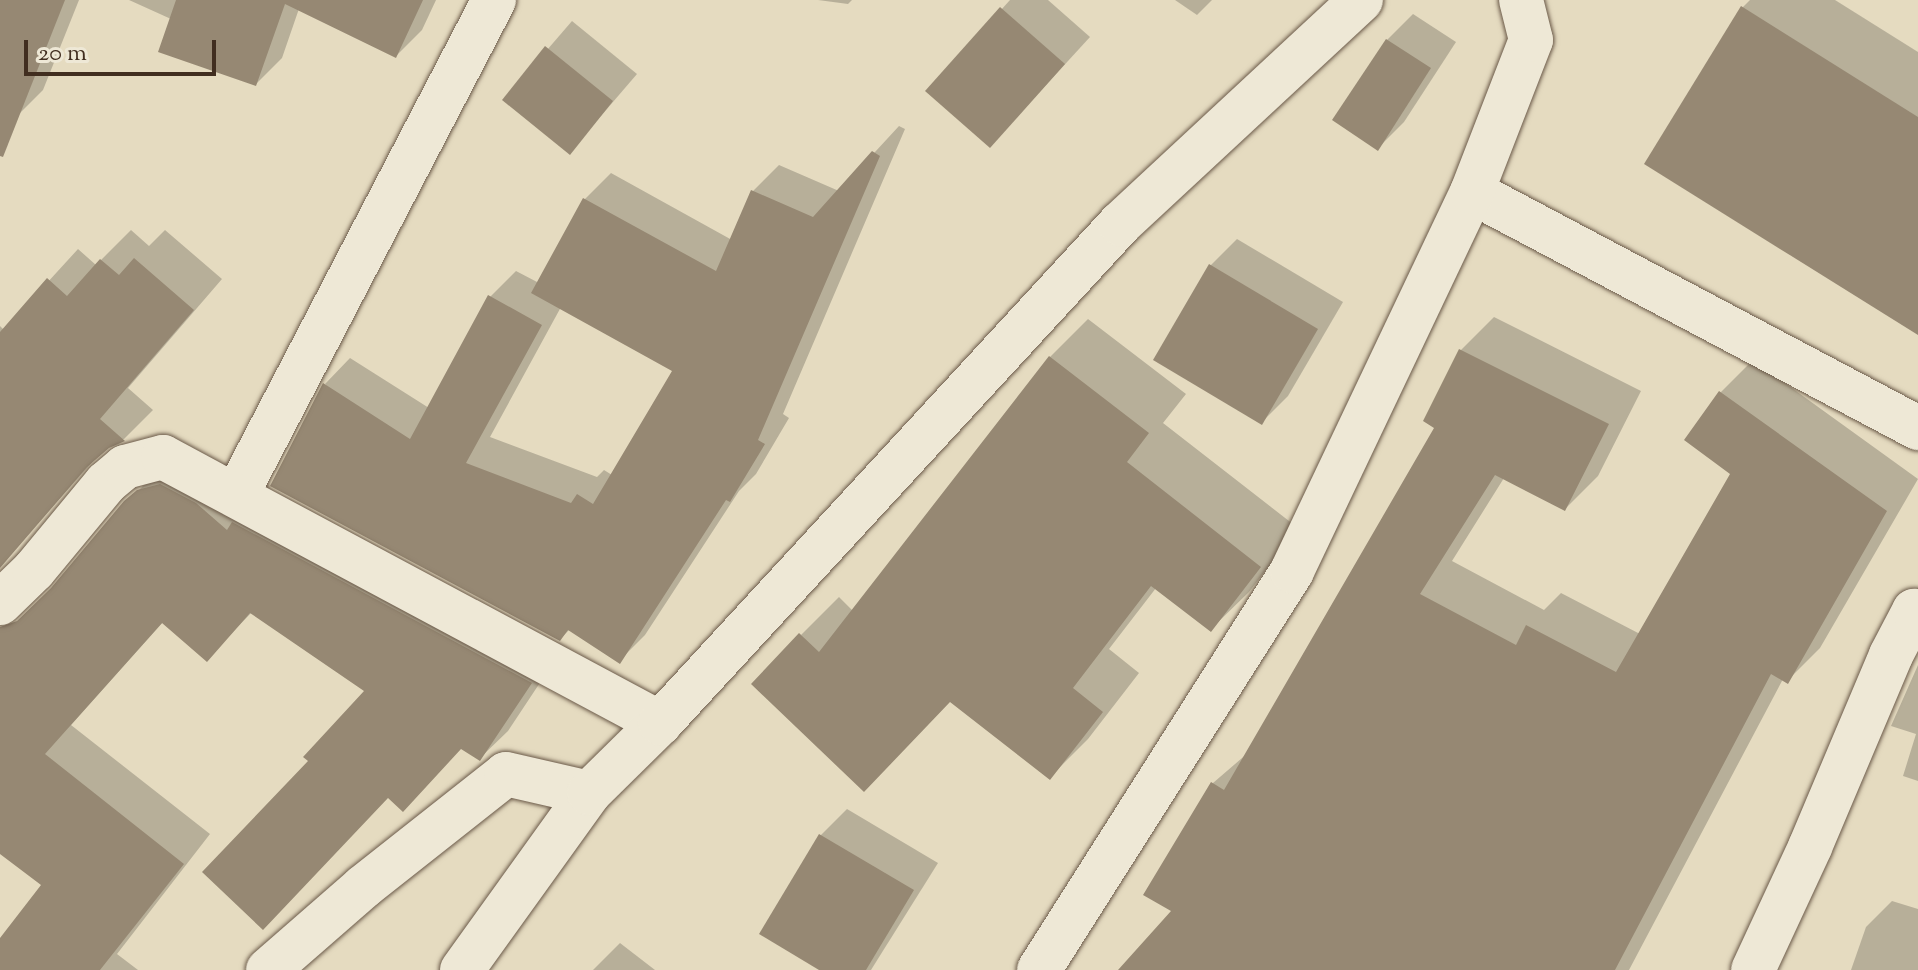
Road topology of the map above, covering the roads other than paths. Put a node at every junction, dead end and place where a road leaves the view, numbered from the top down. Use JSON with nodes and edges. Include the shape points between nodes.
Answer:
{"nodes":[{"id":1,"x":494,"y":0,"type":"edge"},
{"id":2,"x":1361,"y":0,"type":"edge"},
{"id":3,"x":1521,"y":0,"type":"edge"},
{"id":4,"x":1472,"y":192,"type":"junction"},
{"id":5,"x":1918,"y":428,"type":"edge"},
{"id":6,"x":237,"y":494,"type":"junction"},
{"id":7,"x":0,"y":603,"type":"edge"},
{"id":8,"x":1918,"y":612,"type":"edge"},
{"id":9,"x":660,"y":723,"type":"junction"},
{"id":10,"x":589,"y":793,"type":"junction"},
{"id":11,"x":268,"y":970,"type":"edge"},
{"id":12,"x":462,"y":970,"type":"edge"},
{"id":13,"x":1039,"y":970,"type":"edge"},
{"id":14,"x":1753,"y":970,"type":"edge"}],
"edges":[{"from":1,"to":6,"type":"street"},
{"from":2,"to":9,"type":"street","via":[[1120,224]]},
{"from":3,"to":4,"type":"street","via":[[1531,40]]},
{"from":4,"to":5,"type":"street"},
{"from":4,"to":13,"type":"street","via":[[1292,571]]},
{"from":6,"to":7,"type":"street","via":[[163,457],[125,467]]},
{"from":6,"to":9,"type":"street"},
{"from":8,"to":14,"type":"street","via":[[1891,655]]},
{"from":9,"to":10,"type":"street"},
{"from":10,"to":11,"type":"street","via":[[506,774]]},
{"from":10,"to":12,"type":"street"}]}
